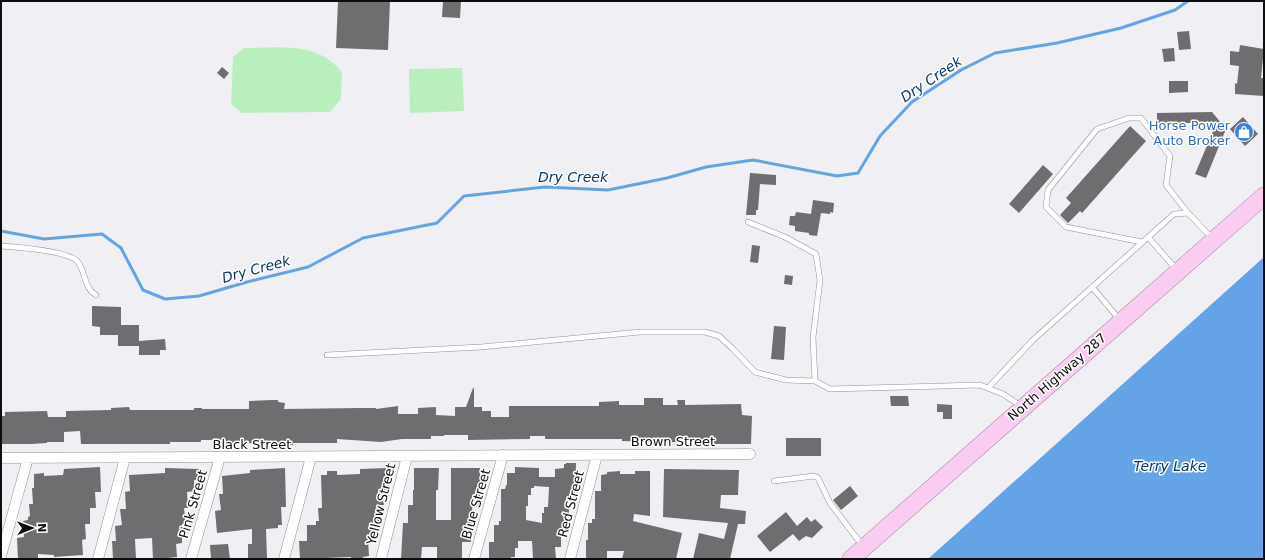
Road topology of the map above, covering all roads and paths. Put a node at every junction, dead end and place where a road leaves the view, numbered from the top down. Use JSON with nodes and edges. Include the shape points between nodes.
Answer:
{"nodes":[{"id":1,"x":1264,"y":196,"type":"edge"},
{"id":2,"x":1188,"y":213,"type":"junction"},
{"id":3,"x":748,"y":222,"type":"dead end"},
{"id":4,"x":1148,"y":236,"type":"junction"},
{"id":5,"x":1214,"y":240,"type":"junction"},
{"id":6,"x":1142,"y":242,"type":"junction"},
{"id":7,"x":1,"y":246,"type":"edge"},
{"id":8,"x":1178,"y":272,"type":"junction"},
{"id":9,"x":1092,"y":287,"type":"junction"},
{"id":10,"x":96,"y":295,"type":"dead end"},
{"id":11,"x":1121,"y":321,"type":"junction"},
{"id":12,"x":327,"y":355,"type":"dead end"},
{"id":13,"x":815,"y":381,"type":"junction"},
{"id":14,"x":988,"y":388,"type":"junction"},
{"id":15,"x":1022,"y":407,"type":"junction"},
{"id":16,"x":750,"y":454,"type":"dead end"},
{"id":17,"x":503,"y":455,"type":"junction"},
{"id":18,"x":597,"y":455,"type":"junction"},
{"id":19,"x":311,"y":456,"type":"junction"},
{"id":20,"x":406,"y":456,"type":"junction"},
{"id":21,"x":220,"y":457,"type":"junction"},
{"id":22,"x":1,"y":458,"type":"edge"},
{"id":23,"x":28,"y":458,"type":"junction"},
{"id":24,"x":125,"y":458,"type":"junction"},
{"id":25,"x":774,"y":481,"type":"dead end"},
{"id":26,"x":864,"y":548,"type":"junction"},
{"id":27,"x":1,"y":556,"type":"edge"},
{"id":28,"x":98,"y":559,"type":"edge"},
{"id":29,"x":191,"y":559,"type":"edge"},
{"id":30,"x":284,"y":559,"type":"edge"},
{"id":31,"x":381,"y":559,"type":"edge"},
{"id":32,"x":474,"y":559,"type":"edge"},
{"id":33,"x":570,"y":559,"type":"edge"},
{"id":34,"x":851,"y":559,"type":"edge"}],
"edges":[{"from":1,"to":5,"type":"highway","name":"North Highway 287"},
{"from":2,"to":4,"type":"lane","via":[[1174,214]]},
{"from":2,"to":5,"type":"lane"},
{"from":2,"to":6,"type":"lane","via":[[1166,185],[1170,156],[1141,118],[1129,118],[1097,129],[1048,190],[1046,207],[1066,227]]},
{"from":3,"to":13,"type":"lane","via":[[785,237],[816,254],[820,280],[813,337]]},
{"from":4,"to":6,"type":"lane"},
{"from":4,"to":8,"type":"lane"},
{"from":5,"to":8,"type":"highway","name":"North Highway 287"},
{"from":6,"to":9,"type":"lane"},
{"from":7,"to":10,"type":"lane","via":[[48,251],[74,258],[80,266],[88,288]]},
{"from":8,"to":11,"type":"highway","name":"North Highway 287"},
{"from":9,"to":11,"type":"lane"},
{"from":9,"to":14,"type":"lane","via":[[1033,340]]},
{"from":11,"to":15,"type":"highway","name":"North Highway 287"},
{"from":12,"to":13,"type":"lane","via":[[481,347],[640,332],[705,332],[719,336],[755,372],[786,380]]},
{"from":13,"to":14,"type":"lane","via":[[830,389],[980,384]]},
{"from":14,"to":15,"type":"lane","via":[[1003,394]]},
{"from":15,"to":26,"type":"highway","name":"North Highway 287"},
{"from":16,"to":18,"type":"street","name":"Brown Street"},
{"from":17,"to":18,"type":"street","name":"Brown Street"},
{"from":17,"to":20,"type":"street","name":"Black Street"},
{"from":17,"to":32,"type":"street","name":"Blue Street"},
{"from":18,"to":33,"type":"street","name":"Red Street"},
{"from":19,"to":20,"type":"street","name":"Black Street"},
{"from":19,"to":21,"type":"street","name":"Black Street"},
{"from":19,"to":30,"type":"street"},
{"from":20,"to":31,"type":"street","name":"Yellow Street"},
{"from":21,"to":24,"type":"street","name":"Black Street"},
{"from":21,"to":29,"type":"street","name":"Pink Street"},
{"from":22,"to":23,"type":"street","name":"Black Street"},
{"from":23,"to":24,"type":"street","name":"Black Street"},
{"from":23,"to":27,"type":"street"},
{"from":24,"to":28,"type":"street"},
{"from":25,"to":26,"type":"lane","via":[[814,476],[818,478],[830,503]]},
{"from":26,"to":34,"type":"highway","name":"North Highway 287"}]}
